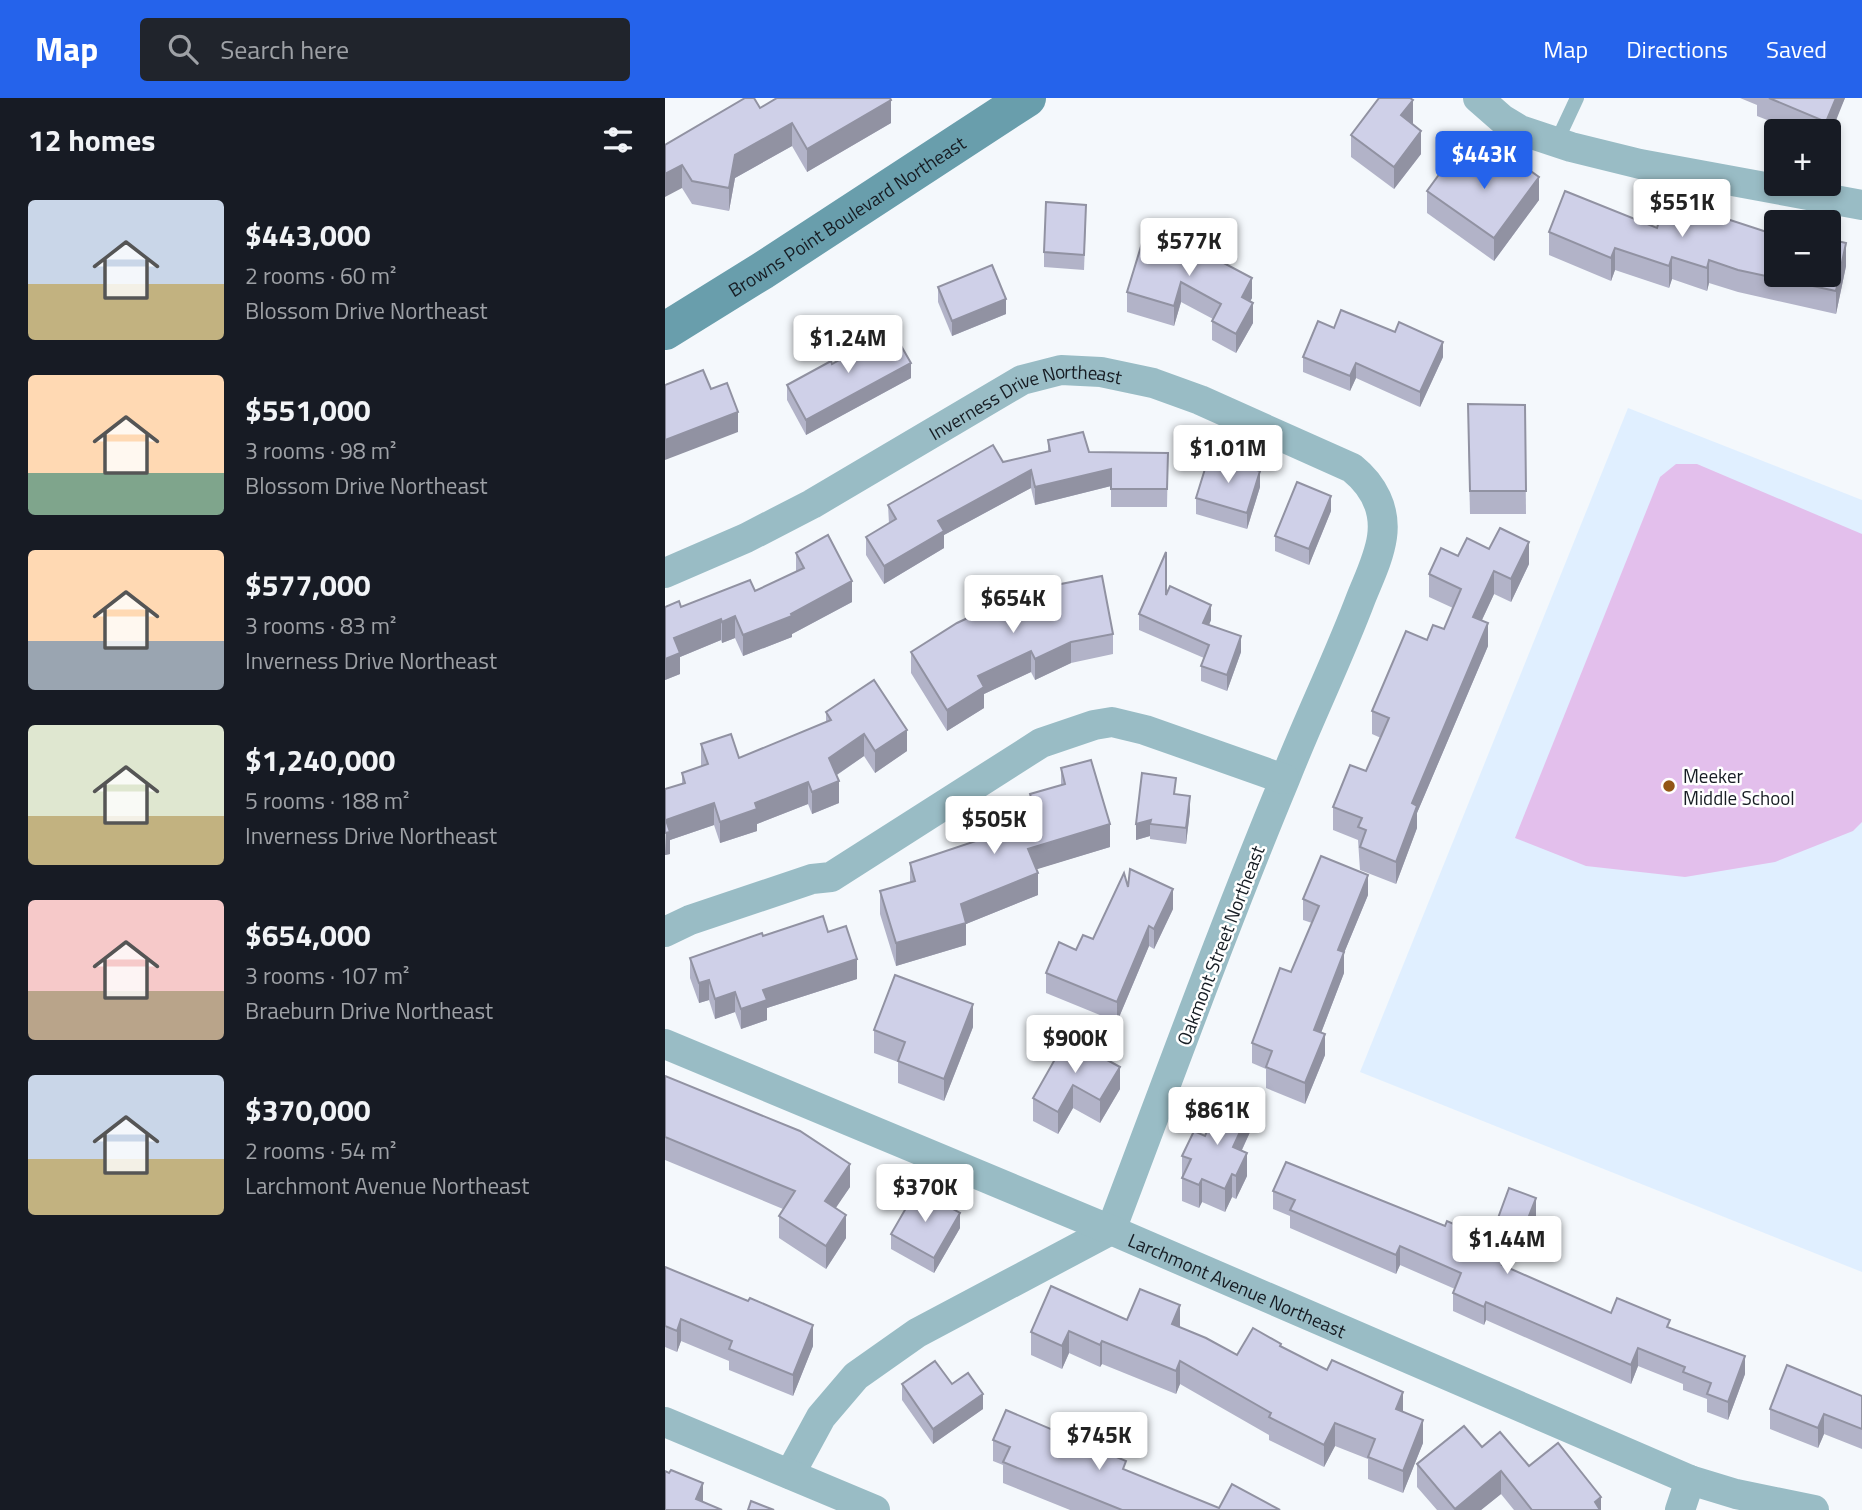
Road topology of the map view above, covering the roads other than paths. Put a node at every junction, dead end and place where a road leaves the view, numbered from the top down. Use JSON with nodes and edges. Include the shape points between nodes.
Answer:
{"nodes":[{"id":1,"x":1027,"y":98,"type":"edge"},
{"id":2,"x":1478,"y":98,"type":"edge"},
{"id":3,"x":1577,"y":98,"type":"edge"},
{"id":4,"x":1556,"y":143,"type":"junction"},
{"id":5,"x":1862,"y":205,"type":"edge"},
{"id":6,"x":665,"y":331,"type":"edge"},
{"id":7,"x":1381,"y":510,"type":"joint"},
{"id":8,"x":665,"y":573,"type":"edge"},
{"id":9,"x":1284,"y":779,"type":"junction"},
{"id":10,"x":665,"y":932,"type":"edge"},
{"id":11,"x":665,"y":1045,"type":"edge"},
{"id":12,"x":1111,"y":1230,"type":"junction"},
{"id":13,"x":665,"y":1422,"type":"edge"},
{"id":14,"x":790,"y":1474,"type":"junction"},
{"id":15,"x":1690,"y":1480,"type":"junction"},
{"id":16,"x":875,"y":1510,"type":"edge"},
{"id":17,"x":1680,"y":1510,"type":"edge"},
{"id":18,"x":1814,"y":1510,"type":"edge"}],
"edges":[{"from":1,"to":6,"type":"street","name":"Browns Point Boulevard Northeast"},
{"from":2,"to":4,"type":"street","via":[[1520,130]]},
{"from":3,"to":4,"type":"lane"},
{"from":4,"to":5,"type":"street","via":[[1640,164]]},
{"from":7,"to":8,"type":"street","name":"Inverness Drive Northeast","via":[[1369,484],[1352,468],[1235,415],[1119,374],[1061,370],[1022,380],[812,503]]},
{"from":7,"to":9,"type":"street","name":"Oakmont Street Northeast","via":[[1382,538],[1376,559]]},
{"from":9,"to":10,"type":"street","via":[[1145,730],[1112,722],[1094,725],[1041,743],[831,877],[812,879]]},
{"from":9,"to":12,"type":"street","name":"Oakmont Street Northeast"},
{"from":11,"to":12,"type":"street","name":"Larchmont Avenue Northeast"},
{"from":12,"to":14,"type":"street","via":[[917,1333],[856,1376],[821,1417]]},
{"from":12,"to":15,"type":"street","name":"Larchmont Avenue Northeast"},
{"from":13,"to":14,"type":"street"},
{"from":14,"to":16,"type":"street"},
{"from":15,"to":17,"type":"street"},
{"from":15,"to":18,"type":"street","name":"Larchmont Avenue Northeast"}]}
